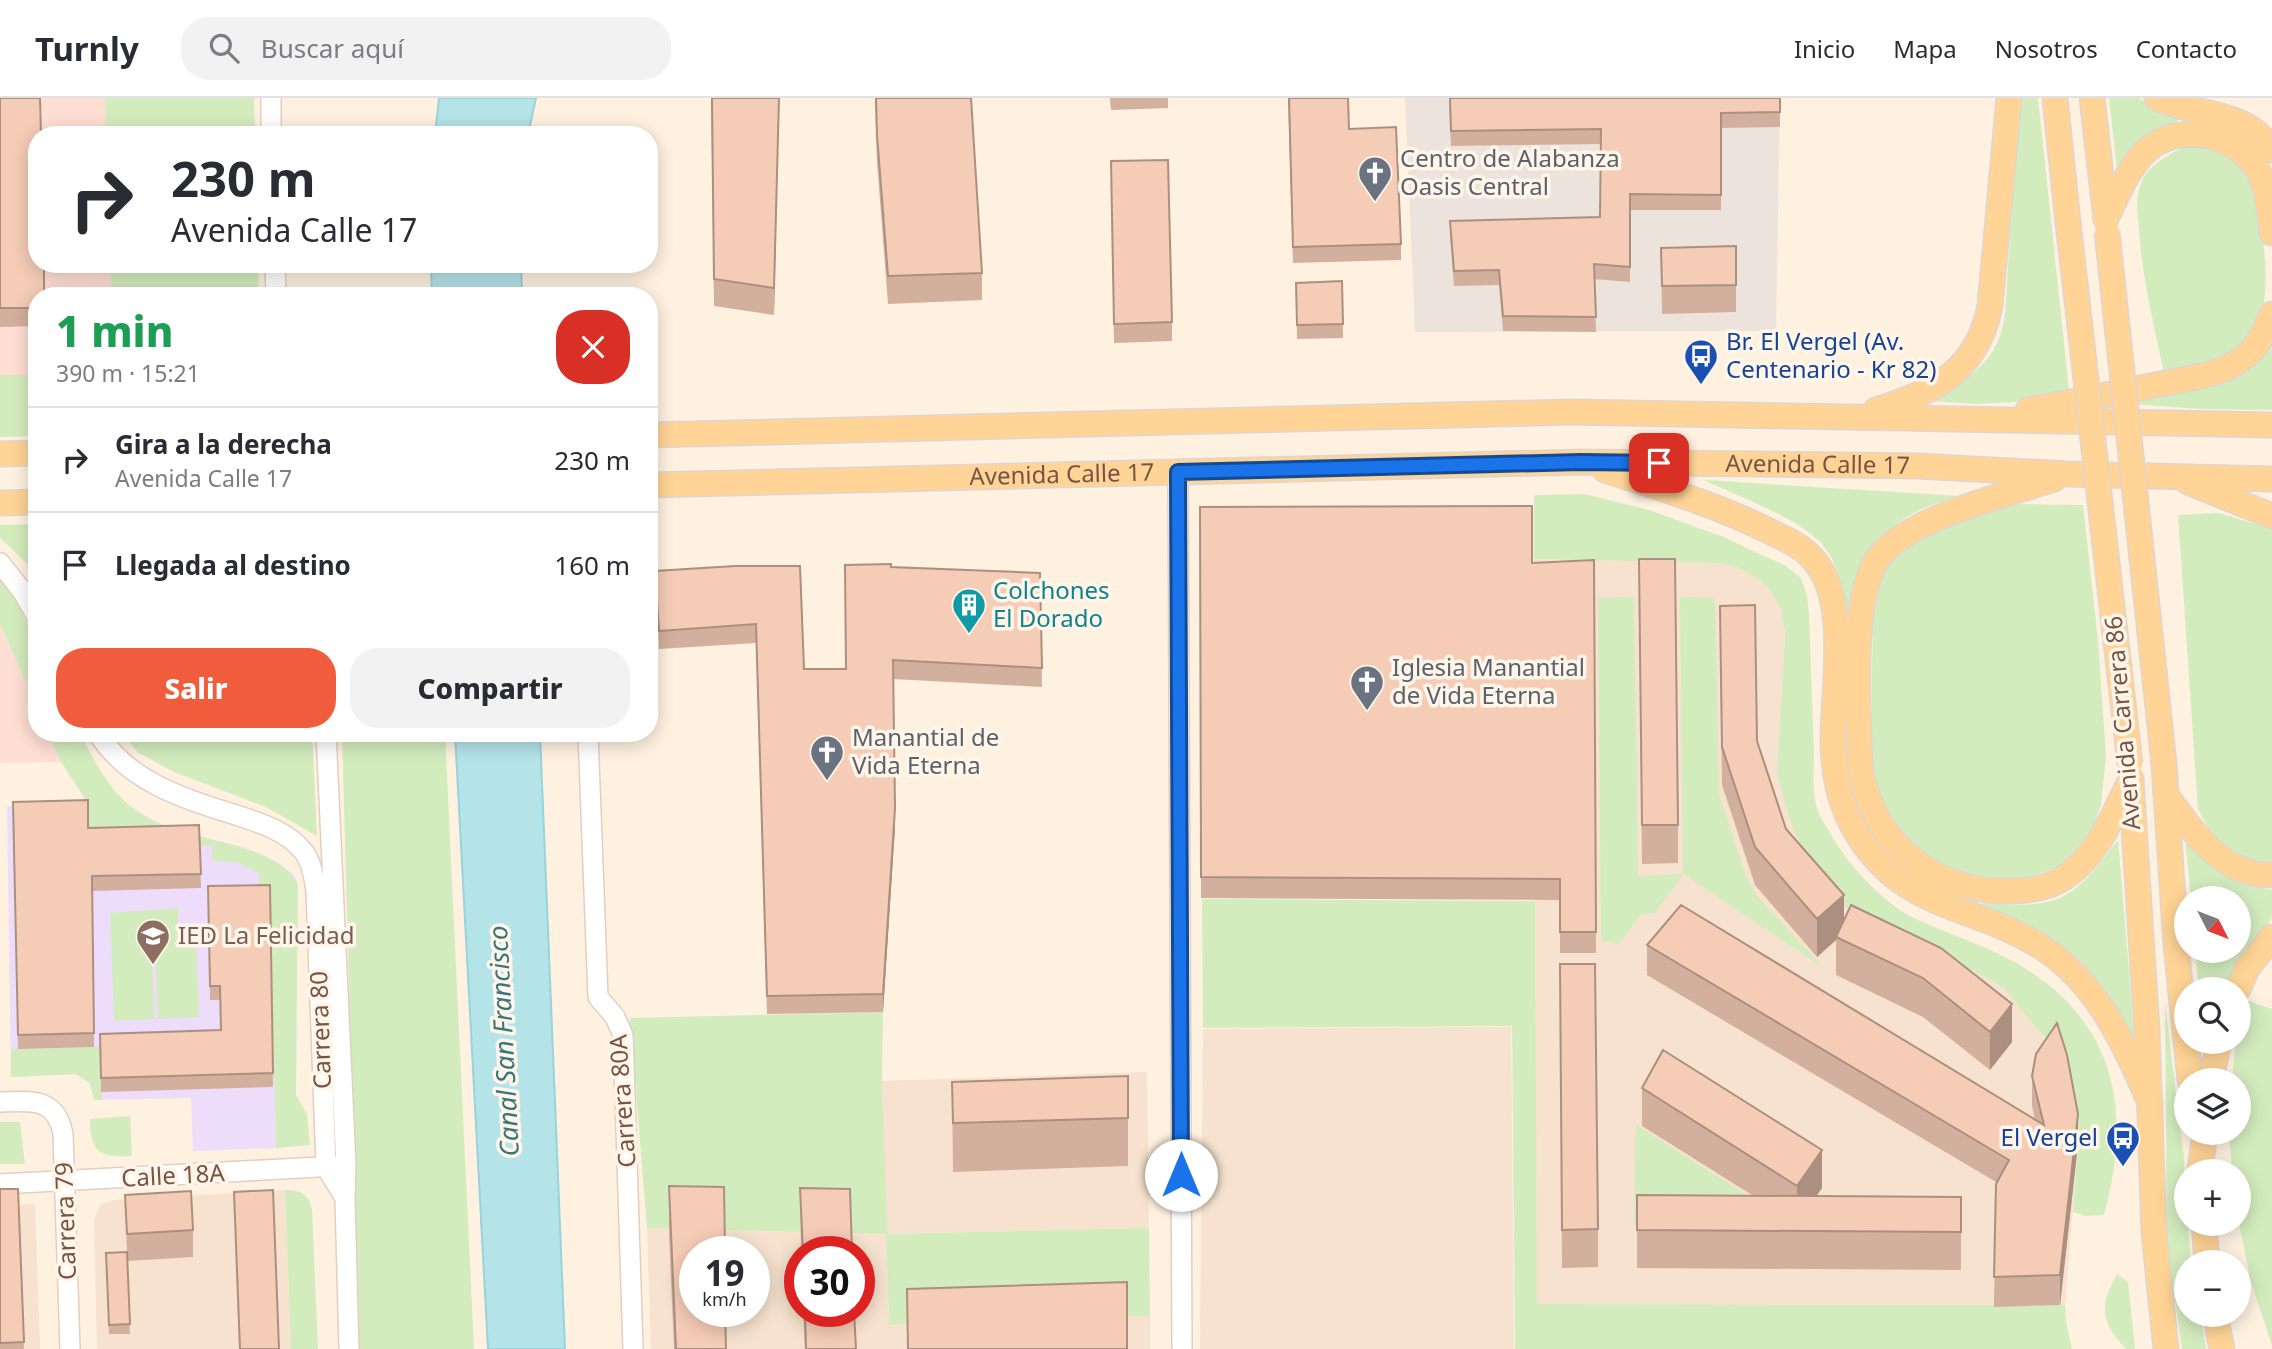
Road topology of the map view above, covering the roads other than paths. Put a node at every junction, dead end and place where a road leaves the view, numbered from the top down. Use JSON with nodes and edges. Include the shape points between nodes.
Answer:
{"nodes":[{"id":1,"x":271,"y":98,"type":"edge"},
{"id":2,"x":2009,"y":98,"type":"edge"},
{"id":3,"x":2055,"y":98,"type":"edge"},
{"id":4,"x":2092,"y":98,"type":"edge"},
{"id":5,"x":2157,"y":98,"type":"edge"},
{"id":6,"x":271,"y":126,"type":"edge"},
{"id":7,"x":2272,"y":150,"type":"edge"},
{"id":8,"x":2106,"y":225,"type":"junction"},
{"id":9,"x":2272,"y":233,"type":"edge"},
{"id":10,"x":2272,"y":314,"type":"edge"},
{"id":11,"x":1856,"y":416,"type":"junction"},
{"id":12,"x":1977,"y":420,"type":"junction"},
{"id":13,"x":2272,"y":425,"type":"edge"},
{"id":14,"x":658,"y":435,"type":"edge"},
{"id":15,"x":28,"y":453,"type":"edge"},
{"id":16,"x":0,"y":454,"type":"edge"},
{"id":17,"x":1581,"y":462,"type":"junction"},
{"id":18,"x":1178,"y":472,"type":"junction"},
{"id":19,"x":2068,"y":474,"type":"junction"},
{"id":20,"x":2174,"y":477,"type":"junction"},
{"id":21,"x":2272,"y":478,"type":"edge"},
{"id":22,"x":658,"y":485,"type":"edge"},
{"id":23,"x":28,"y":502,"type":"edge"},
{"id":24,"x":0,"y":503,"type":"edge"},
{"id":25,"x":2272,"y":516,"type":"edge"},
{"id":26,"x":0,"y":563,"type":"edge"},
{"id":27,"x":28,"y":601,"type":"edge"},
{"id":28,"x":103,"y":742,"type":"edge"},
{"id":29,"x":326,"y":742,"type":"edge"},
{"id":30,"x":588,"y":742,"type":"edge"},
{"id":31,"x":2130,"y":771,"type":"junction"},
{"id":32,"x":2166,"y":795,"type":"junction"},
{"id":33,"x":2272,"y":875,"type":"edge"},
{"id":34,"x":2272,"y":937,"type":"edge"},
{"id":35,"x":2243,"y":977,"type":"edge"},
{"id":36,"x":2188,"y":1068,"type":"edge"},
{"id":37,"x":0,"y":1102,"type":"edge"},
{"id":38,"x":2150,"y":1103,"type":"junction"},
{"id":39,"x":346,"y":1165,"type":"junction"},
{"id":40,"x":326,"y":1167,"type":"junction"},
{"id":41,"x":65,"y":1182,"type":"junction"},
{"id":42,"x":0,"y":1184,"type":"edge"},
{"id":43,"x":345,"y":1198,"type":"junction"},
{"id":44,"x":2218,"y":1327,"type":"edge"},
{"id":45,"x":2223,"y":1327,"type":"edge"},
{"id":46,"x":70,"y":1349,"type":"edge"},
{"id":47,"x":349,"y":1349,"type":"edge"},
{"id":48,"x":633,"y":1349,"type":"edge"},
{"id":49,"x":1182,"y":1349,"type":"edge"},
{"id":50,"x":2166,"y":1349,"type":"edge"},
{"id":51,"x":2222,"y":1349,"type":"edge"},
{"id":52,"x":2237,"y":1349,"type":"edge"}],
"edges":[{"from":1,"to":6,"type":"street"},
{"from":2,"to":11,"type":"main road","via":[[1990,306],[1980,339],[1945,381],[1905,401]]},
{"from":3,"to":31,"type":"main road","name":"Avenida Carrera 86","bridge":true},
{"from":4,"to":8,"type":"main road","name":"Avenida Carrera 86"},
{"from":5,"to":7,"type":"main road","via":[[2187,109],[2226,115],[2252,130]]},
{"from":8,"to":9,"type":"main road","via":[[2145,152],[2163,138],[2195,134],[2236,148],[2252,162],[2263,181]]},
{"from":8,"to":32,"type":"main road","name":"Avenida Carrera 86","bridge":true},
{"from":10,"to":12,"type":"main road","via":[[2248,355],[2218,370]]},
{"from":11,"to":12,"type":"main road","name":"Avenida Calle 17"},
{"from":11,"to":14,"type":"main road","name":"Avenida Calle 17","via":[[1571,412]]},
{"from":12,"to":13,"type":"main road","name":"Avenida Calle 17"},
{"from":15,"to":16,"type":"main road"},
{"from":17,"to":18,"type":"main road","name":"Avenida Calle 17"},
{"from":17,"to":19,"type":"main road","name":"Avenida Calle 17"},
{"from":17,"to":38,"type":"main road","via":[[1753,523],[1798,545],[1813,558],[1833,594],[1834,762],[1841,798],[1864,845],[1920,895],[2012,931],[2065,965],[2116,1031]]},
{"from":18,"to":22,"type":"main road","name":"Avenida Calle 17"},
{"from":18,"to":49,"type":"street"},
{"from":19,"to":20,"type":"main road","name":"Avenida Calle 17"},
{"from":19,"to":31,"type":"main road","via":[[1917,527],[1891,545],[1872,567],[1863,592],[1860,641],[1863,786],[1881,826],[1916,862],[1958,886],[2013,891],[2043,887],[2076,869],[2100,842]]},
{"from":20,"to":21,"type":"main road","name":"Avenida Calle 17"},
{"from":20,"to":25,"type":"main road"},
{"from":23,"to":24,"type":"main road"},
{"from":26,"to":27,"type":"street"},
{"from":28,"to":40,"type":"street","name":"Carrera 80","via":[[132,771],[170,791],[265,825],[305,853],[316,891]]},
{"from":29,"to":39,"type":"street","name":"Carrera 80"},
{"from":30,"to":48,"type":"street","name":"Carrera 80A","via":[[598,997],[623,1035]]},
{"from":31,"to":38,"type":"main road","name":"Avenida Carrera 86"},
{"from":32,"to":33,"type":"main road","via":[[2220,859],[2248,872]]},
{"from":32,"to":36,"type":"main road","name":"Avenida Carrera 86"},
{"from":34,"to":35,"type":"main road"},
{"from":37,"to":41,"type":"street","name":"Carrera 79","via":[[41,1103],[53,1111],[60,1121]]},
{"from":38,"to":50,"type":"main road","name":"Avenida Carrera 86","via":[[2154,1233]]},
{"from":39,"to":40,"type":"street","name":"Calle 18A"},
{"from":39,"to":43,"type":"street","name":"Carrera 80"},
{"from":40,"to":41,"type":"street","name":"Calle 18A"},
{"from":40,"to":43,"type":"street","name":"Carrera 80"},
{"from":41,"to":42,"type":"street","name":"Calle 18A"},
{"from":41,"to":46,"type":"street","name":"Carrera 79"},
{"from":43,"to":47,"type":"street","name":"Carrera 80"},
{"from":44,"to":51,"type":"main road"},
{"from":45,"to":52,"type":"street"}]}
